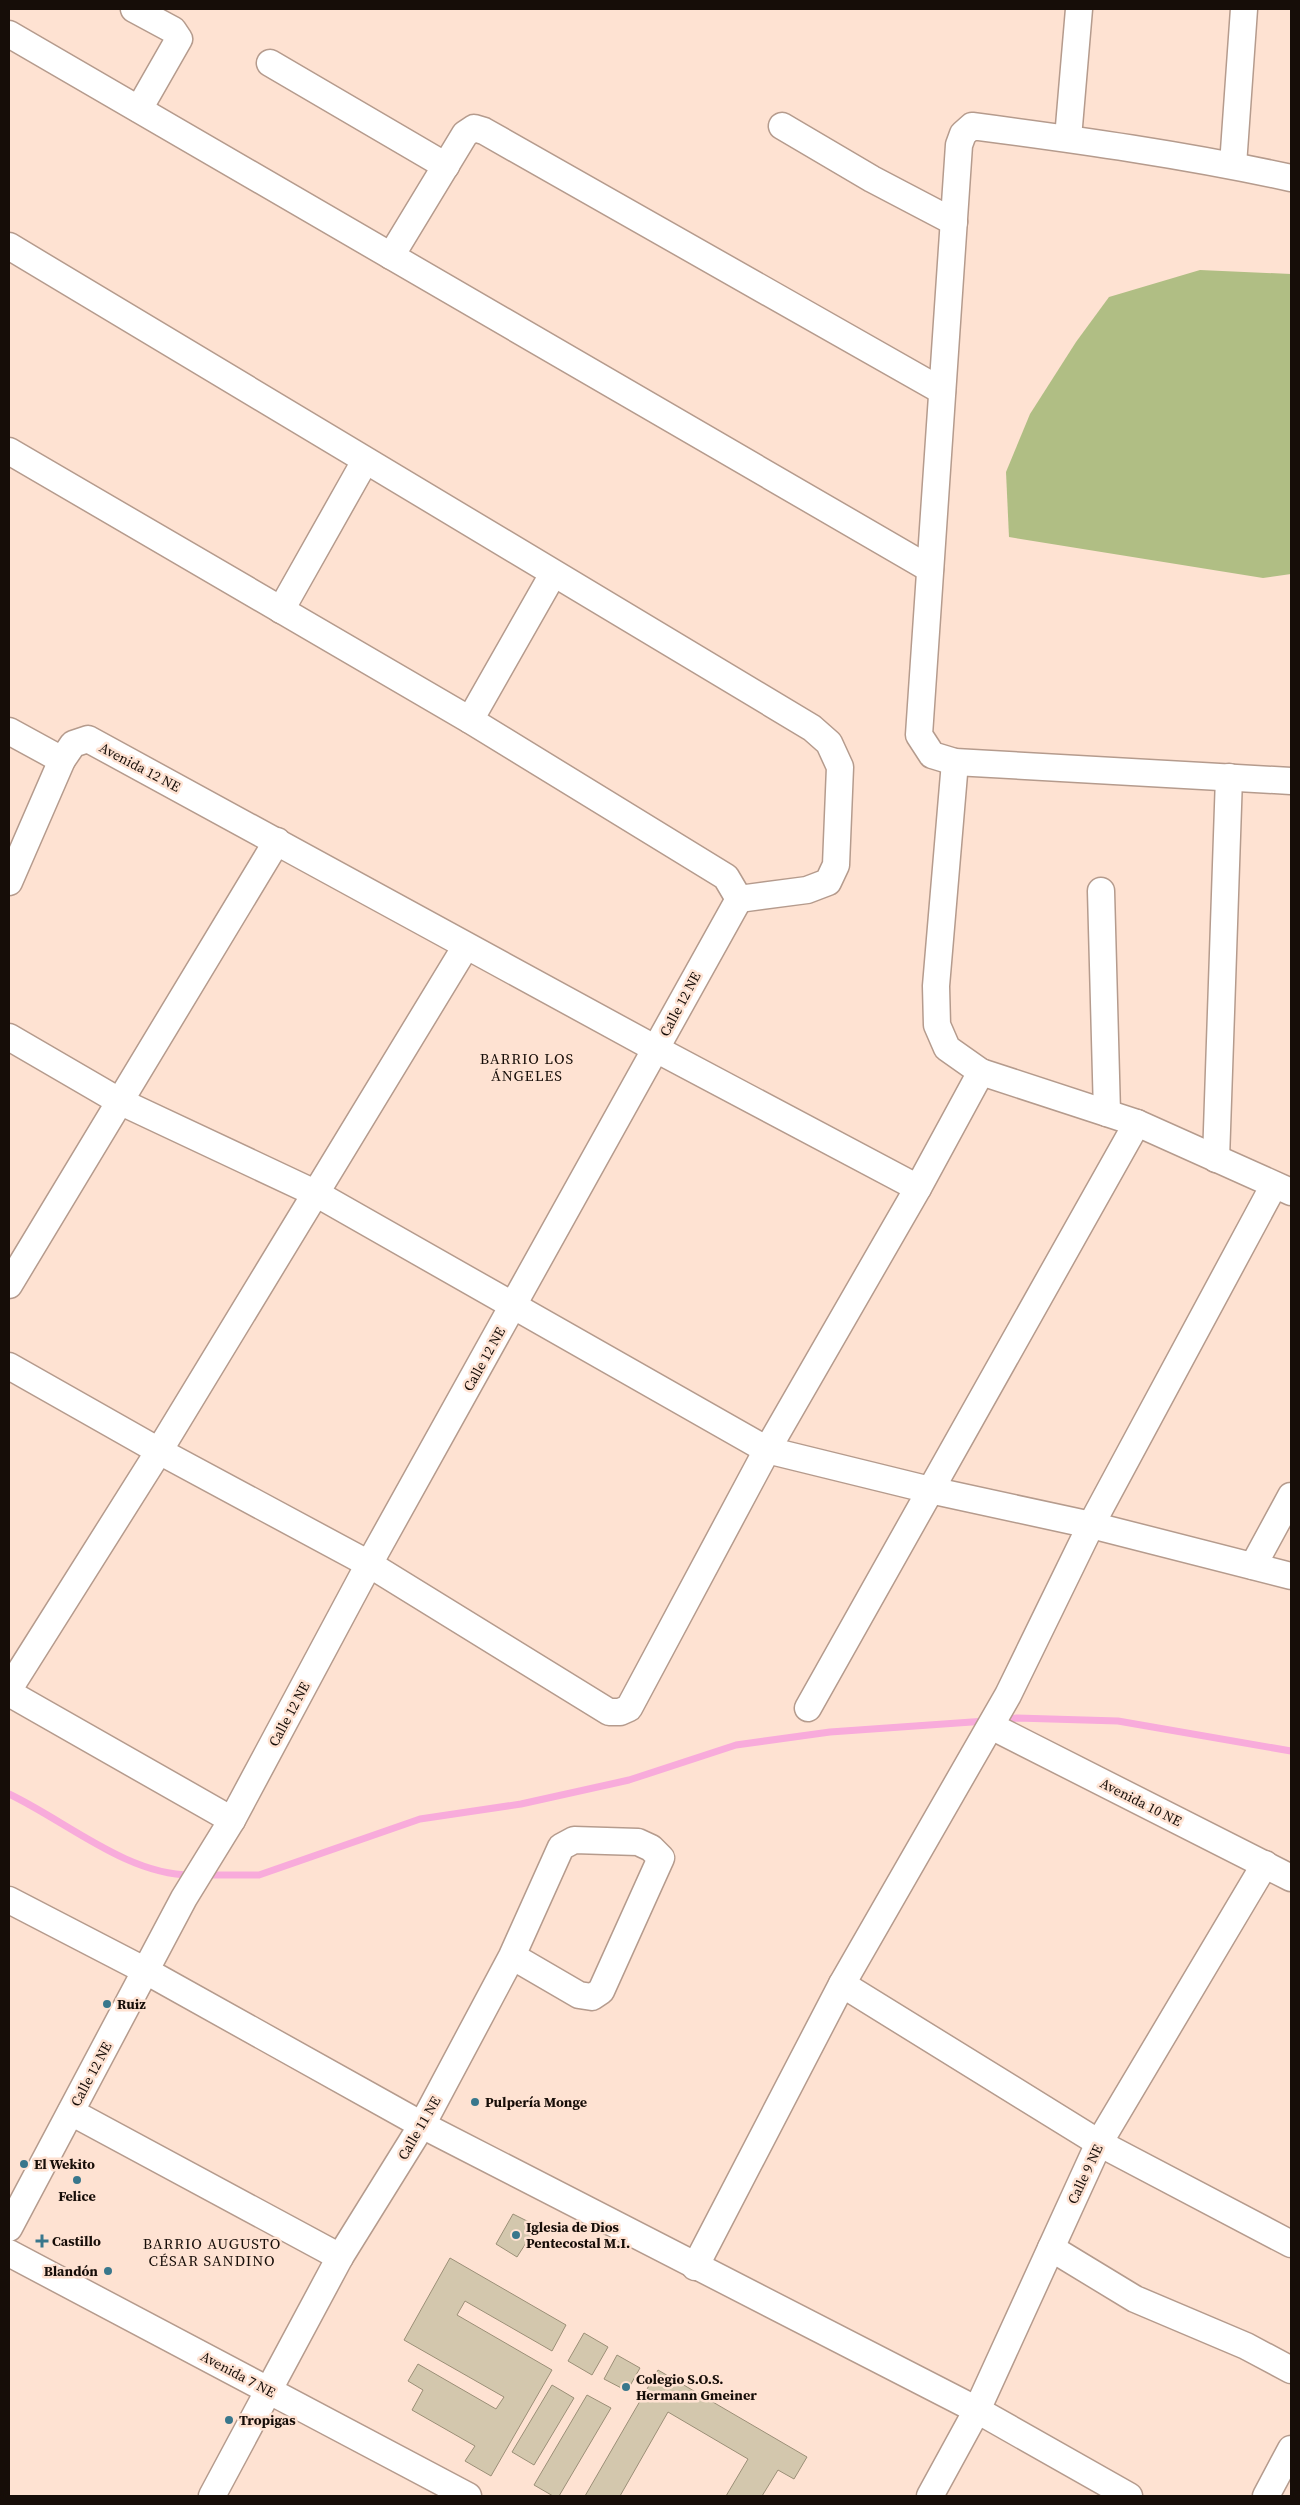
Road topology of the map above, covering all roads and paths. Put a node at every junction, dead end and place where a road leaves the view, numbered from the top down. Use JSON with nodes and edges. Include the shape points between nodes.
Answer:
{"nodes":[{"id":1,"x":134,"y":9,"type":"edge"},
{"id":2,"x":1079,"y":9,"type":"edge"},
{"id":3,"x":1244,"y":9,"type":"edge"},
{"id":4,"x":9,"y":34,"type":"edge"},
{"id":5,"x":270,"y":63,"type":"dead end"},
{"id":6,"x":138,"y":110,"type":"junction"},
{"id":7,"x":782,"y":126,"type":"dead end"},
{"id":8,"x":1068,"y":138,"type":"junction"},
{"id":9,"x":1232,"y":165,"type":"junction"},
{"id":10,"x":446,"y":166,"type":"junction"},
{"id":11,"x":1291,"y":178,"type":"edge"},
{"id":12,"x":954,"y":222,"type":"junction"},
{"id":13,"x":9,"y":246,"type":"edge"},
{"id":14,"x":391,"y":256,"type":"junction"},
{"id":15,"x":942,"y":391,"type":"junction"},
{"id":16,"x":9,"y":451,"type":"edge"},
{"id":17,"x":365,"y":461,"type":"junction"},
{"id":18,"x":930,"y":569,"type":"junction"},
{"id":19,"x":553,"y":574,"type":"junction"},
{"id":20,"x":281,"y":610,"type":"junction"},
{"id":21,"x":470,"y":720,"type":"junction"},
{"id":22,"x":9,"y":731,"type":"edge"},
{"id":23,"x":62,"y":760,"type":"junction"},
{"id":24,"x":955,"y":762,"type":"junction"},
{"id":25,"x":1229,"y":777,"type":"junction"},
{"id":26,"x":1291,"y":781,"type":"edge"},
{"id":27,"x":277,"y":841,"type":"junction"},
{"id":28,"x":9,"y":882,"type":"edge"},
{"id":29,"x":1101,"y":891,"type":"dead end"},
{"id":30,"x":738,"y":899,"type":"junction"},
{"id":31,"x":466,"y":946,"type":"junction"},
{"id":32,"x":9,"y":1037,"type":"edge"},
{"id":33,"x":656,"y":1049,"type":"junction"},
{"id":34,"x":981,"y":1072,"type":"junction"},
{"id":35,"x":119,"y":1101,"type":"junction"},
{"id":36,"x":1107,"y":1114,"type":"junction"},
{"id":37,"x":1137,"y":1123,"type":"junction"},
{"id":38,"x":1216,"y":1159,"type":"junction"},
{"id":39,"x":918,"y":1188,"type":"junction"},
{"id":40,"x":1283,"y":1189,"type":"edge"},
{"id":41,"x":317,"y":1194,"type":"junction"},
{"id":42,"x":9,"y":1285,"type":"edge"},
{"id":43,"x":513,"y":1307,"type":"junction"},
{"id":44,"x":9,"y":1366,"type":"edge"},
{"id":45,"x":767,"y":1450,"type":"junction"},
{"id":46,"x":159,"y":1451,"type":"junction"},
{"id":47,"x":930,"y":1490,"type":"junction"},
{"id":48,"x":1291,"y":1496,"type":"edge"},
{"id":49,"x":1092,"y":1525,"type":"junction"},
{"id":50,"x":369,"y":1564,"type":"junction"},
{"id":51,"x":1253,"y":1566,"type":"junction"},
{"id":52,"x":1291,"y":1576,"type":"edge"},
{"id":53,"x":9,"y":1691,"type":"edge"},
{"id":54,"x":808,"y":1708,"type":"dead end"},
{"id":55,"x":985,"y":1737,"type":"junction"},
{"id":56,"x":232,"y":1820,"type":"junction"},
{"id":57,"x":1265,"y":1864,"type":"junction"},
{"id":58,"x":1291,"y":1878,"type":"edge"},
{"id":59,"x":10,"y":1905,"type":"edge"},
{"id":60,"x":512,"y":1956,"type":"junction"},
{"id":61,"x":146,"y":1971,"type":"junction"},
{"id":62,"x":842,"y":1984,"type":"junction"},
{"id":63,"x":71,"y":2112,"type":"junction"},
{"id":64,"x":422,"y":2125,"type":"junction"},
{"id":65,"x":1099,"y":2143,"type":"junction"},
{"id":66,"x":9,"y":2228,"type":"edge"},
{"id":67,"x":1291,"y":2244,"type":"edge"},
{"id":68,"x":1052,"y":2248,"type":"junction"},
{"id":69,"x":9,"y":2253,"type":"edge"},
{"id":70,"x":340,"y":2257,"type":"junction"},
{"id":71,"x":695,"y":2267,"type":"junction"},
{"id":72,"x":1291,"y":2370,"type":"edge"},
{"id":73,"x":268,"y":2390,"type":"junction"},
{"id":74,"x":978,"y":2410,"type":"junction"},
{"id":75,"x":1291,"y":2449,"type":"edge"},
{"id":76,"x":212,"y":2496,"type":"edge"},
{"id":77,"x":468,"y":2496,"type":"edge"},
{"id":78,"x":930,"y":2496,"type":"edge"},
{"id":79,"x":1129,"y":2496,"type":"edge"},
{"id":80,"x":1266,"y":2496,"type":"edge"}],
"edges":[{"from":1,"to":6,"type":"street","via":[[173,30],[179,39]]},
{"from":2,"to":8,"type":"street"},
{"from":3,"to":9,"type":"street"},
{"from":4,"to":6,"type":"street"},
{"from":5,"to":10,"type":"street"},
{"from":6,"to":14,"type":"street"},
{"from":7,"to":12,"type":"street"},
{"from":8,"to":9,"type":"street"},
{"from":8,"to":12,"type":"street","via":[[972,126],[958,145]]},
{"from":9,"to":11,"type":"street"},
{"from":10,"to":14,"type":"street"},
{"from":10,"to":15,"type":"street","via":[[465,134],[474,128],[484,131]]},
{"from":12,"to":15,"type":"street"},
{"from":13,"to":17,"type":"street"},
{"from":14,"to":18,"type":"street"},
{"from":15,"to":18,"type":"street"},
{"from":16,"to":20,"type":"street"},
{"from":17,"to":19,"type":"street"},
{"from":17,"to":20,"type":"street"},
{"from":18,"to":24,"type":"street","via":[[919,735],[932,755]]},
{"from":19,"to":21,"type":"street"},
{"from":19,"to":30,"type":"street","via":[[812,728],[829,743],[840,767],[836,865],[828,882],[807,890]]},
{"from":20,"to":21,"type":"street"},
{"from":21,"to":30,"type":"street","via":[[726,877]]},
{"from":22,"to":23,"type":"street"},
{"from":23,"to":27,"type":"street","name":"Avenida 12 NE","via":[[73,744],[88,739]]},
{"from":23,"to":28,"type":"street","name":"Avenida 12 NE"},
{"from":24,"to":25,"type":"street"},
{"from":24,"to":34,"type":"street","via":[[936,986],[937,1025],[947,1048]]},
{"from":25,"to":26,"type":"street"},
{"from":25,"to":38,"type":"street"},
{"from":27,"to":31,"type":"street","name":"Avenida 12 NE"},
{"from":27,"to":35,"type":"street"},
{"from":29,"to":36,"type":"street"},
{"from":30,"to":33,"type":"street","name":"Calle 12 NE"},
{"from":31,"to":33,"type":"street","name":"Avenida 12 NE"},
{"from":31,"to":41,"type":"street"},
{"from":32,"to":35,"type":"street"},
{"from":33,"to":39,"type":"street","name":"Avenida 12 NE"},
{"from":33,"to":43,"type":"street","name":"Calle 12 NE"},
{"from":34,"to":36,"type":"street"},
{"from":34,"to":39,"type":"street"},
{"from":35,"to":41,"type":"street"},
{"from":35,"to":42,"type":"street"},
{"from":36,"to":37,"type":"street"},
{"from":37,"to":38,"type":"street"},
{"from":37,"to":47,"type":"street"},
{"from":38,"to":40,"type":"street"},
{"from":39,"to":45,"type":"street"},
{"from":40,"to":49,"type":"street"},
{"from":41,"to":43,"type":"street"},
{"from":41,"to":46,"type":"street"},
{"from":43,"to":45,"type":"street"},
{"from":43,"to":50,"type":"street","name":"Calle 12 NE"},
{"from":44,"to":46,"type":"street"},
{"from":45,"to":47,"type":"street"},
{"from":45,"to":50,"type":"street","via":[[628,1708],[620,1712],[609,1712]]},
{"from":46,"to":50,"type":"street"},
{"from":46,"to":53,"type":"street"},
{"from":47,"to":49,"type":"street"},
{"from":47,"to":54,"type":"street"},
{"from":48,"to":51,"type":"street"},
{"from":49,"to":51,"type":"street"},
{"from":49,"to":55,"type":"street"},
{"from":50,"to":56,"type":"street","name":"Calle 12 NE"},
{"from":51,"to":52,"type":"street"},
{"from":53,"to":56,"type":"street"},
{"from":55,"to":57,"type":"street","name":"Avenida 10 NE"},
{"from":55,"to":62,"type":"street"},
{"from":56,"to":61,"type":"street","name":"Calle 12 NE","via":[[184,1898]]},
{"from":57,"to":58,"type":"street","name":"Avenida 10 NE"},
{"from":57,"to":65,"type":"street","name":"Calle 9 NE"},
{"from":59,"to":61,"type":"street"},
{"from":60,"to":60,"type":"street","name":"Calle 11 NE","via":[[561,1847],[574,1840],[638,1842],[661,1858],[601,1990],[592,1998],[580,1995]]},
{"from":60,"to":64,"type":"street","name":"Calle 11 NE"},
{"from":61,"to":63,"type":"street","name":"Calle 12 NE"},
{"from":61,"to":64,"type":"street"},
{"from":62,"to":65,"type":"street"},
{"from":62,"to":71,"type":"street"},
{"from":63,"to":66,"type":"street","name":"Calle 12 NE"},
{"from":63,"to":70,"type":"street"},
{"from":64,"to":70,"type":"street","name":"Calle 11 NE"},
{"from":64,"to":71,"type":"street"},
{"from":65,"to":67,"type":"street"},
{"from":65,"to":68,"type":"street","name":"Calle 9 NE"},
{"from":68,"to":72,"type":"street","via":[[1135,2299],[1246,2346]]},
{"from":68,"to":74,"type":"street","name":"Calle 9 NE"},
{"from":69,"to":73,"type":"street","name":"Avenida 7 NE"},
{"from":70,"to":73,"type":"street","name":"Calle 11 NE"},
{"from":71,"to":74,"type":"street"},
{"from":73,"to":76,"type":"street","name":"Calle 11 NE"},
{"from":73,"to":77,"type":"street","name":"Avenida 7 NE"},
{"from":74,"to":78,"type":"street","name":"Calle 9 NE"},
{"from":74,"to":79,"type":"street"},
{"from":75,"to":80,"type":"street"}]}
